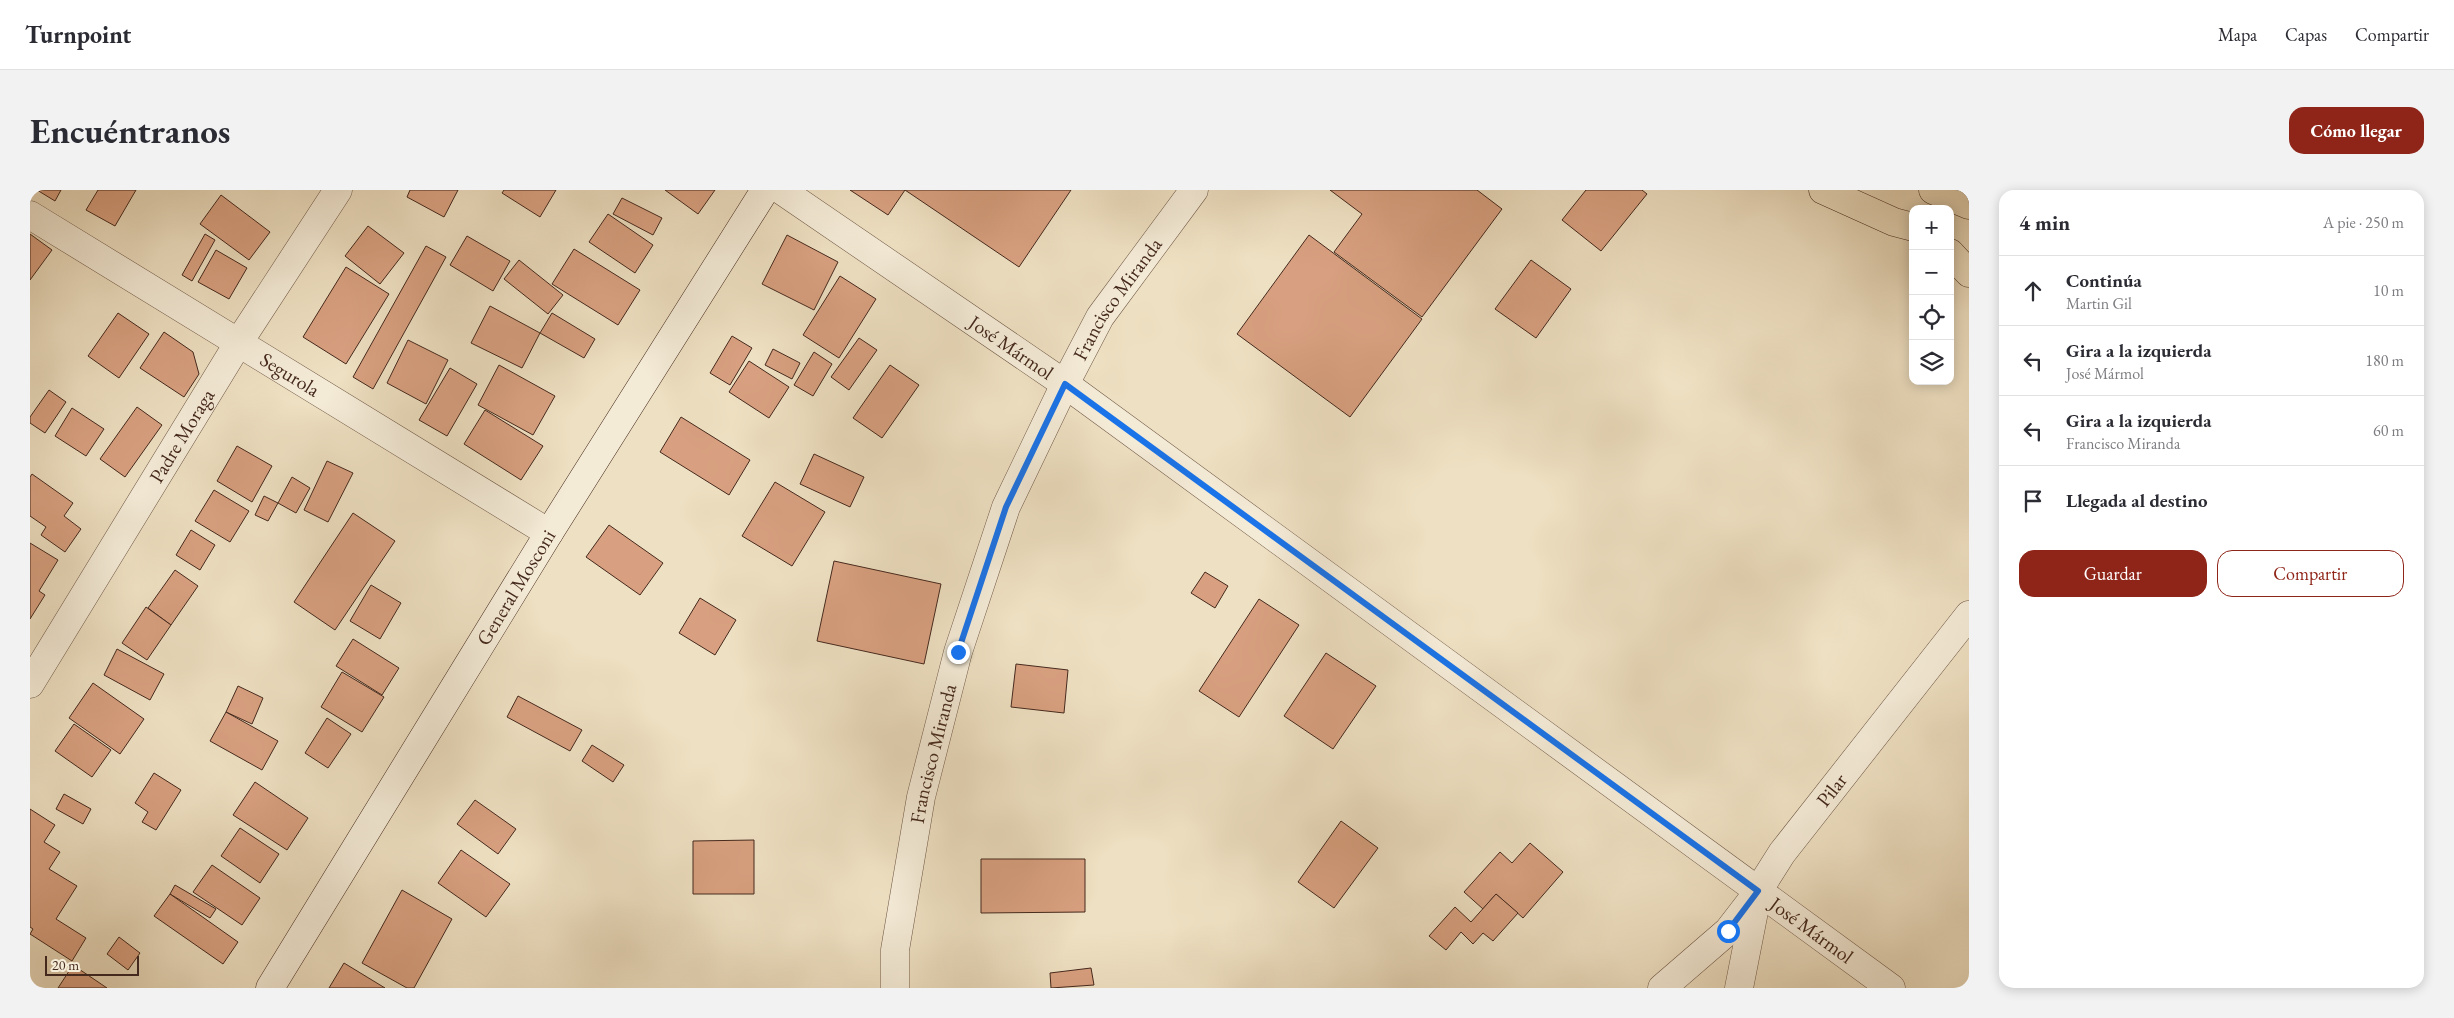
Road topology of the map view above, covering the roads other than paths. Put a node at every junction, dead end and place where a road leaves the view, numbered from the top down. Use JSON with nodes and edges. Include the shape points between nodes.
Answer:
{"nodes":[{"id":1,"x":338,"y":190,"type":"edge"},
{"id":2,"x":765,"y":190,"type":"edge"},
{"id":3,"x":781,"y":190,"type":"edge"},
{"id":4,"x":1194,"y":190,"type":"edge"},
{"id":5,"x":1823,"y":190,"type":"edge"},
{"id":6,"x":1933,"y":190,"type":"edge"},
{"id":7,"x":1969,"y":205,"type":"edge"},
{"id":8,"x":30,"y":215,"type":"edge"},
{"id":9,"x":1909,"y":226,"type":"edge"},
{"id":10,"x":1954,"y":257,"type":"edge"},
{"id":11,"x":1969,"y":273,"type":"edge"},
{"id":12,"x":239,"y":342,"type":"junction"},
{"id":13,"x":1065,"y":384,"type":"junction"},
{"id":14,"x":549,"y":533,"type":"junction"},
{"id":15,"x":1969,"y":615,"type":"edge"},
{"id":16,"x":30,"y":684,"type":"edge"},
{"id":17,"x":1758,"y":891,"type":"junction"},
{"id":18,"x":270,"y":988,"type":"edge"},
{"id":19,"x":895,"y":988,"type":"edge"},
{"id":20,"x":1662,"y":988,"type":"edge"},
{"id":21,"x":1739,"y":988,"type":"edge"},
{"id":22,"x":1891,"y":988,"type":"edge"}],
"edges":[{"from":1,"to":12,"type":"street","name":"Padre Moraga"},
{"from":2,"to":14,"type":"street","name":"General Mosconi"},
{"from":3,"to":13,"type":"street","name":"José Mármol"},
{"from":4,"to":13,"type":"street","name":"Francisco Miranda","via":[[1100,317]]},
{"from":5,"to":9,"type":"main road"},
{"from":6,"to":7,"type":"main road"},
{"from":8,"to":12,"type":"street","name":"Segurola"},
{"from":10,"to":11,"type":"main road"},
{"from":12,"to":14,"type":"street","name":"Segurola"},
{"from":12,"to":16,"type":"street","name":"Padre Moraga"},
{"from":13,"to":17,"type":"street","name":"José Mármol"},
{"from":13,"to":19,"type":"street","name":"Francisco Miranda","via":[[1006,507],[958,652],[921,797],[896,950]]},
{"from":14,"to":18,"type":"street","name":"General Mosconi"},
{"from":15,"to":17,"type":"street","name":"Pilar","via":[[1782,853]]},
{"from":17,"to":20,"type":"street","via":[[1728,931]]},
{"from":17,"to":21,"type":"street","name":"Pilar"},
{"from":17,"to":22,"type":"street","name":"José Mármol"}]}
